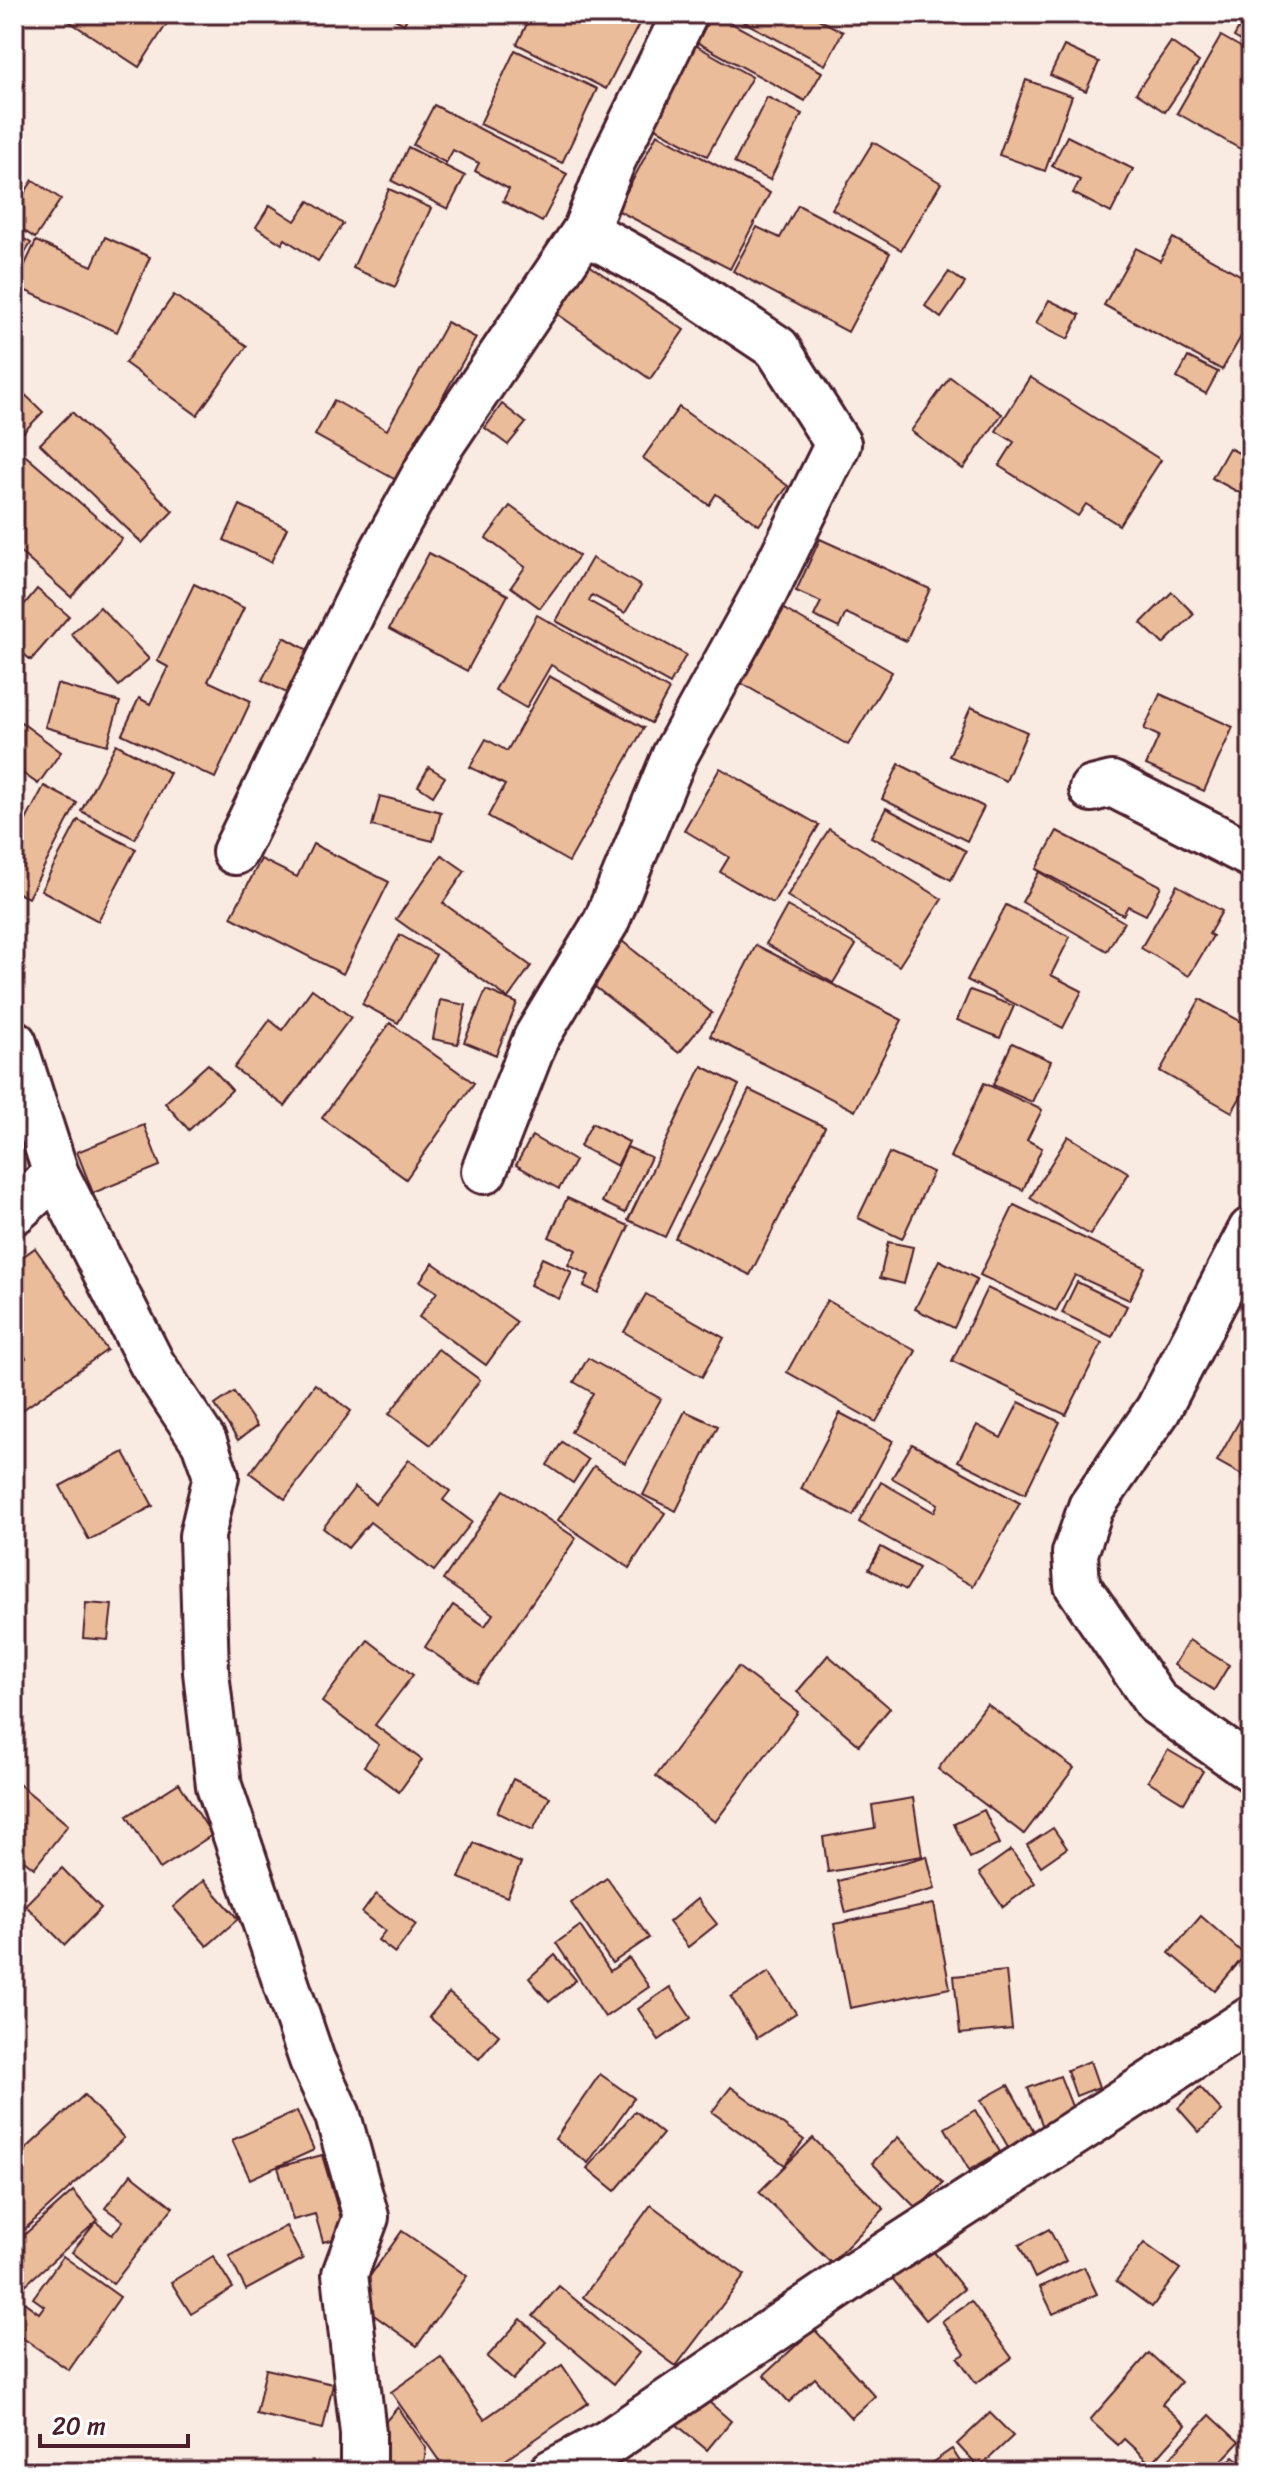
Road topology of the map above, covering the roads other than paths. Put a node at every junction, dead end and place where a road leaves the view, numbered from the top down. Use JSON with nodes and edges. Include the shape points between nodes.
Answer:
{"nodes":[{"id":1,"x":685,"y":14,"type":"edge"},
{"id":2,"x":585,"y":231,"type":"junction"},
{"id":3,"x":1092,"y":789,"type":"dead end"},
{"id":4,"x":235,"y":852,"type":"dead end"},
{"id":5,"x":1251,"y":855,"type":"edge"},
{"id":6,"x":14,"y":1043,"type":"edge"},
{"id":7,"x":484,"y":1171,"type":"dead end"},
{"id":8,"x":56,"y":1174,"type":"junction"},
{"id":9,"x":14,"y":1212,"type":"edge"},
{"id":10,"x":1251,"y":1230,"type":"edge"},
{"id":11,"x":1251,"y":1769,"type":"edge"},
{"id":12,"x":1251,"y":2019,"type":"edge"},
{"id":13,"x":363,"y":2472,"type":"edge"},
{"id":14,"x":552,"y":2472,"type":"edge"}],
"edges":[{"from":1,"to":2,"type":"street","via":[[613,160]]},
{"from":2,"to":4,"type":"street","via":[[439,448],[383,550]]},
{"from":2,"to":7,"type":"street","via":[[681,284],[777,348],[838,444],[765,592],[675,755],[606,922],[536,1038]]},
{"from":3,"to":5,"type":"street","via":[[1112,784]]},
{"from":6,"to":8,"type":"street"},
{"from":8,"to":9,"type":"street"},
{"from":8,"to":13,"type":"street","via":[[152,1364],[204,1442],[216,1476],[202,1536],[214,1756],[247,1874],[312,2060],[338,2116],[366,2217],[345,2274]]},
{"from":10,"to":11,"type":"street","via":[[1158,1410],[1091,1507],[1075,1553],[1077,1585],[1156,1702]]},
{"from":12,"to":14,"type":"street","via":[[856,2274],[609,2442]]}]}
